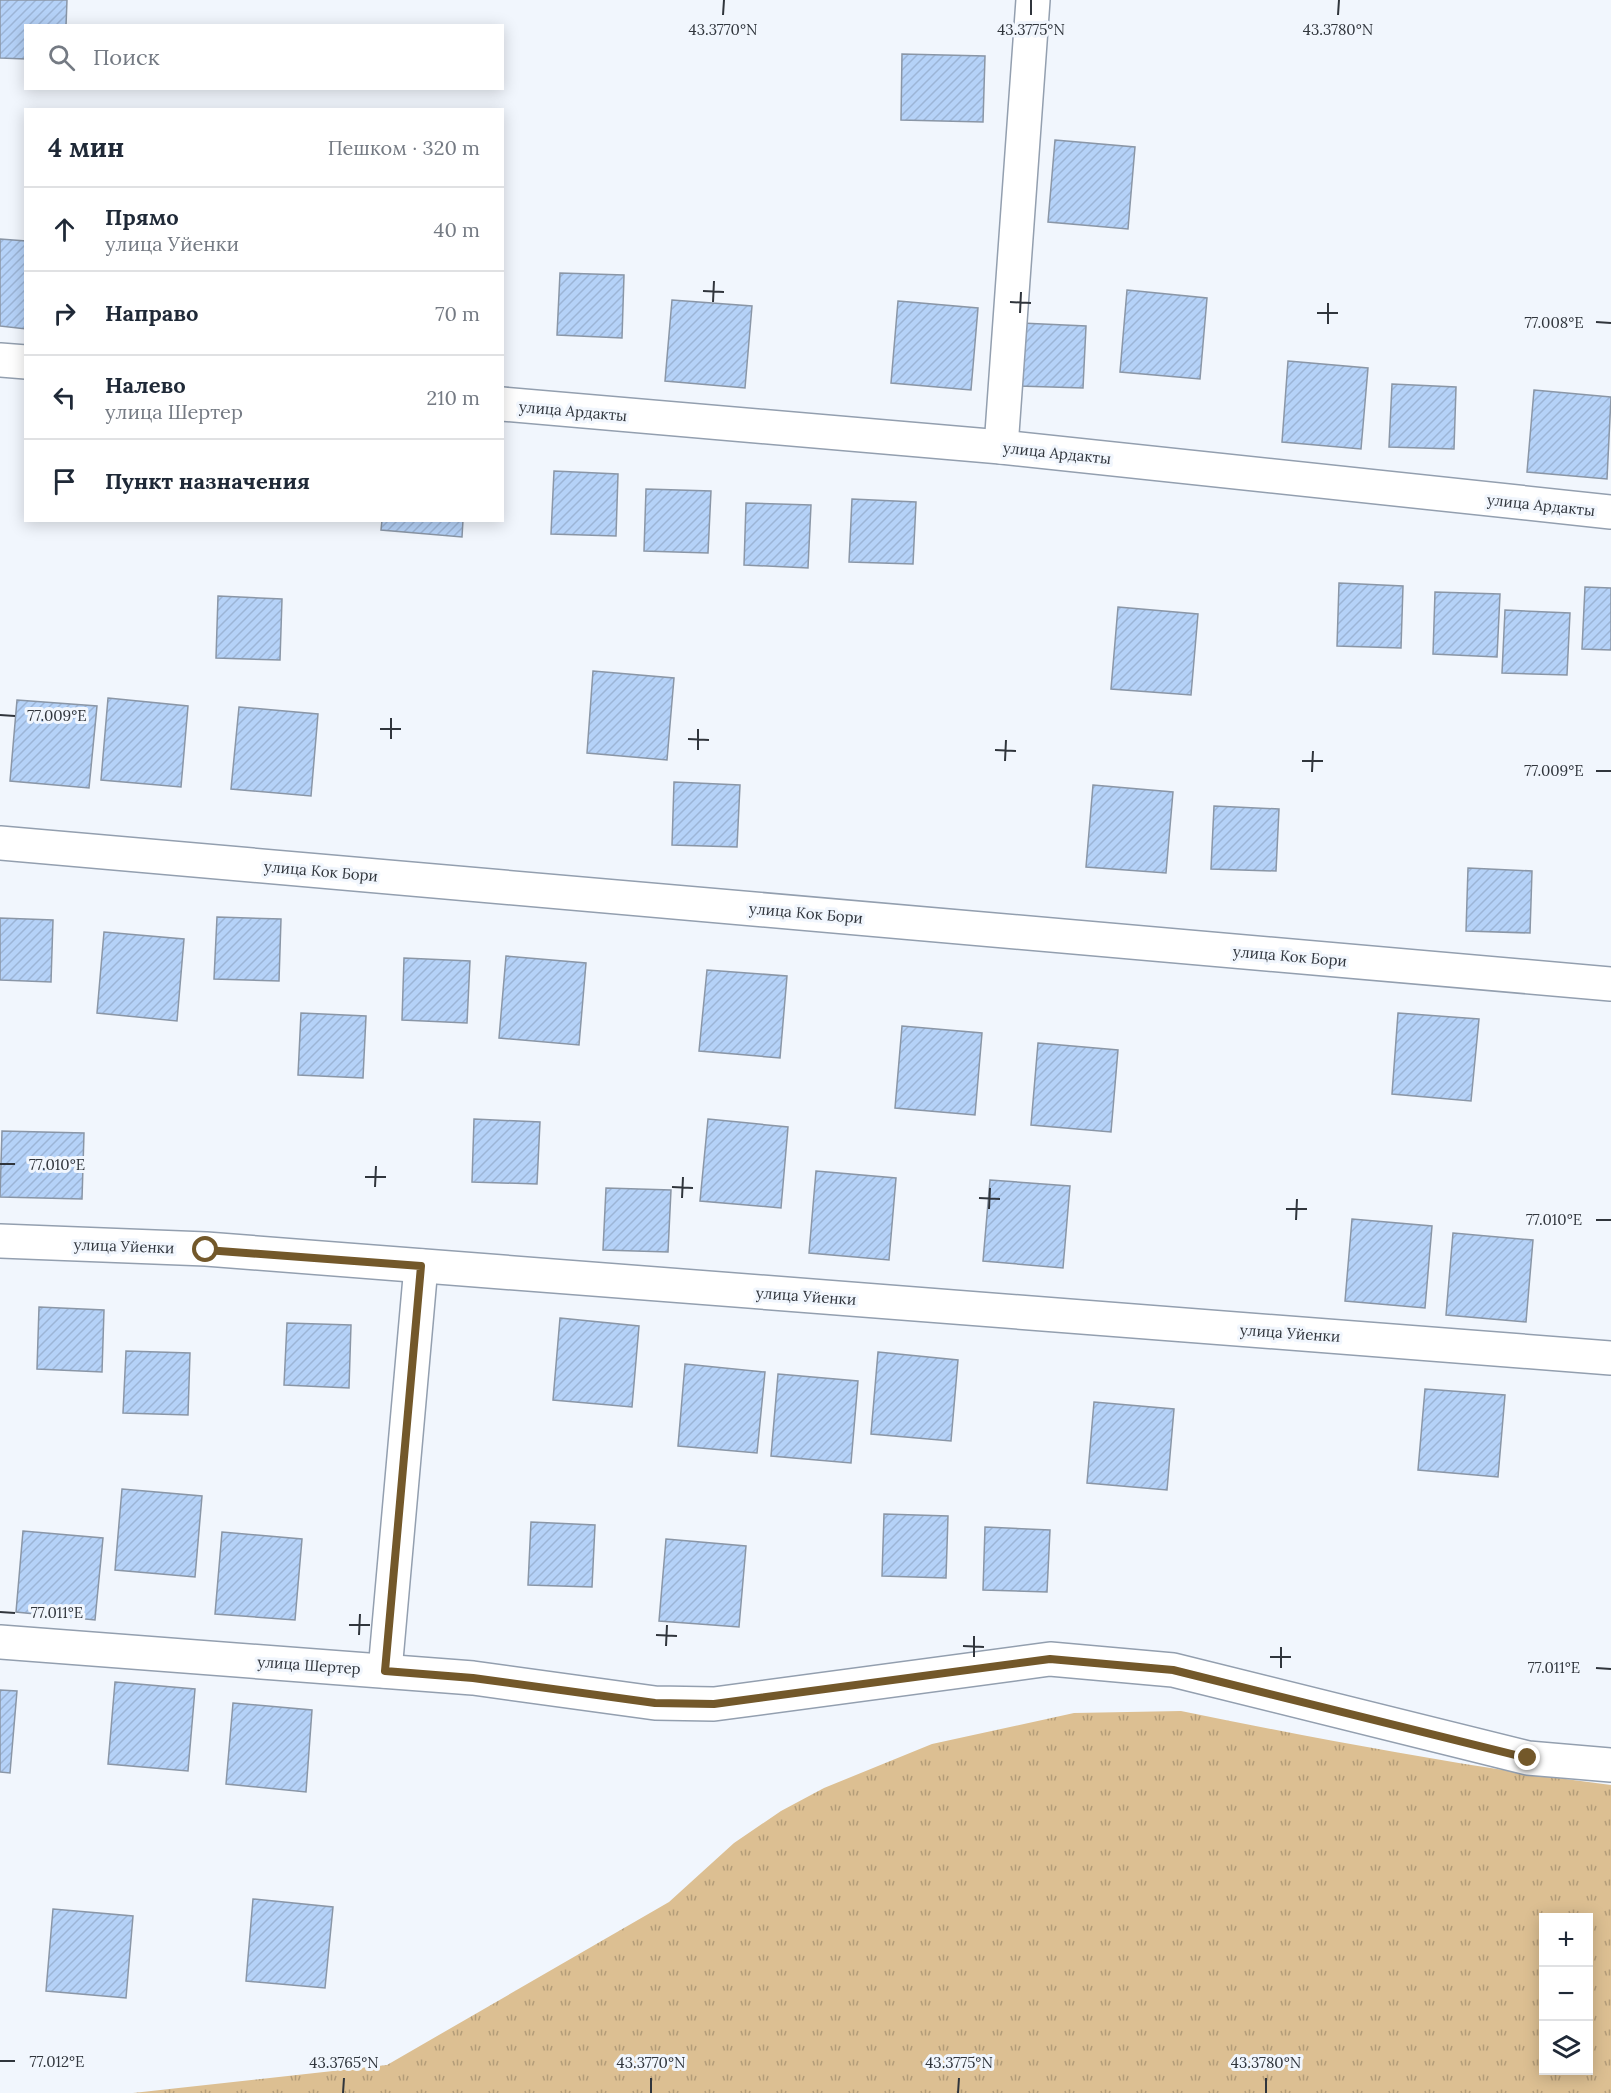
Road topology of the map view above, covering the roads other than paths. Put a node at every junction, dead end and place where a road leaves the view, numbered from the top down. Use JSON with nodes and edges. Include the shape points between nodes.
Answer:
{"nodes":[{"id":1,"x":1033,"y":0,"type":"edge"},
{"id":2,"x":0,"y":360,"type":"edge"},
{"id":3,"x":24,"y":362,"type":"edge"},
{"id":4,"x":504,"y":404,"type":"edge"},
{"id":5,"x":1001,"y":447,"type":"junction"},
{"id":6,"x":1611,"y":512,"type":"edge"},
{"id":7,"x":0,"y":843,"type":"edge"},
{"id":8,"x":1611,"y":984,"type":"edge"},
{"id":9,"x":0,"y":1241,"type":"edge"},
{"id":10,"x":421,"y":1266,"type":"junction"},
{"id":11,"x":1611,"y":1358,"type":"edge"},
{"id":12,"x":0,"y":1642,"type":"edge"},
{"id":13,"x":385,"y":1671,"type":"junction"},
{"id":14,"x":1611,"y":1765,"type":"edge"}],
"edges":[{"from":1,"to":5,"type":"street"},
{"from":2,"to":3,"type":"street"},
{"from":4,"to":5,"type":"street","name":"улица Ардакты"},
{"from":5,"to":6,"type":"street","name":"улица Ардакты"},
{"from":7,"to":8,"type":"street","name":"улица Кок Бори"},
{"from":9,"to":10,"type":"street","name":"улица Уйенки","via":[[206,1250]]},
{"from":10,"to":11,"type":"street","name":"улица Уйенки"},
{"from":10,"to":13,"type":"street"},
{"from":12,"to":13,"type":"street","name":"улица Шертер"},
{"from":13,"to":14,"type":"street","name":"улица Шертер","via":[[473,1678],[655,1703],[714,1704],[1050,1659],[1173,1670],[1528,1758]]}]}
